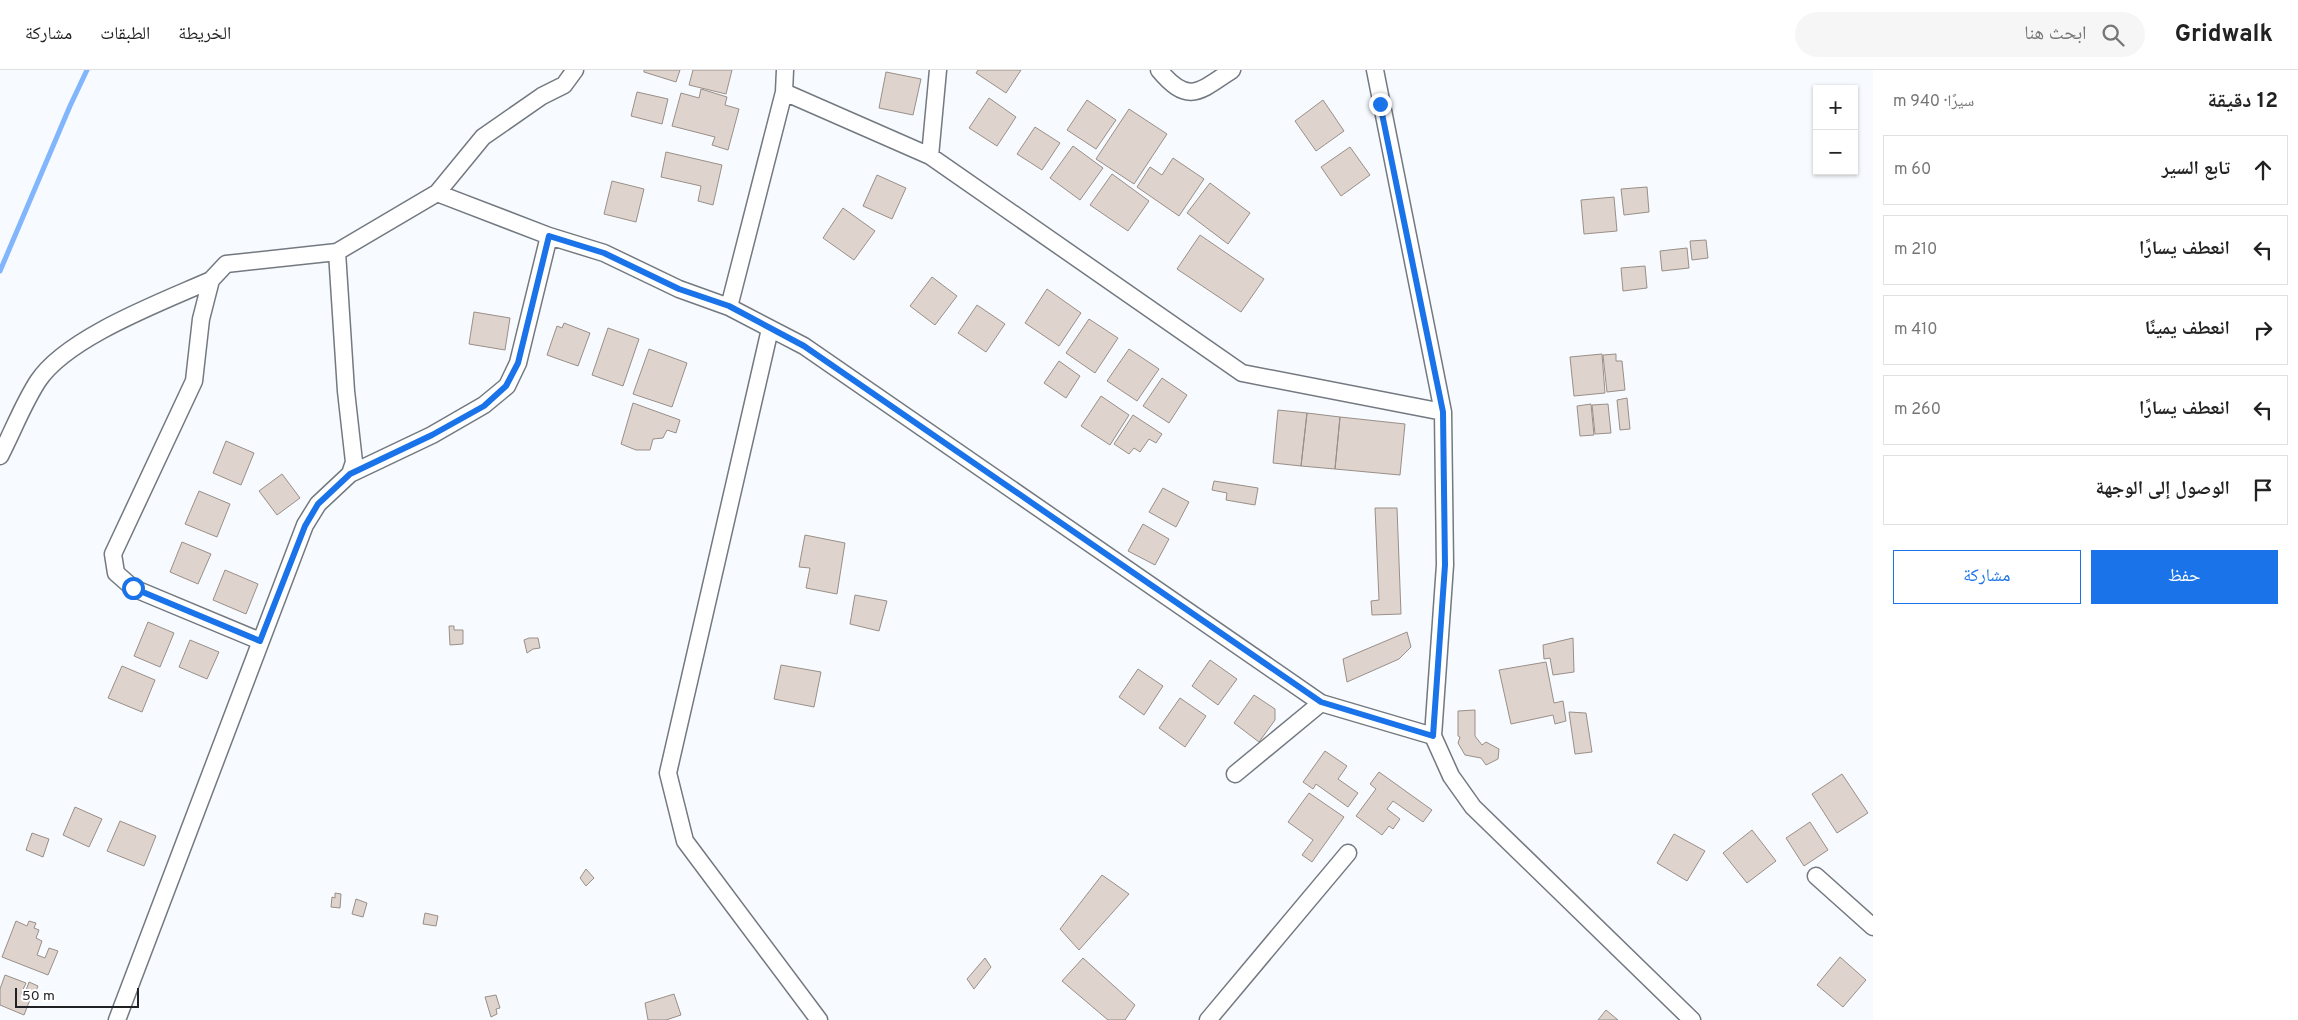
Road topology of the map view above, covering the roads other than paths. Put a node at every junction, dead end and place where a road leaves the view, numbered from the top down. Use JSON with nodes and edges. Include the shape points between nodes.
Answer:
{"nodes":[{"id":1,"x":575,"y":70,"type":"edge"},
{"id":2,"x":785,"y":70,"type":"edge"},
{"id":3,"x":938,"y":70,"type":"edge"},
{"id":4,"x":1159,"y":70,"type":"edge"},
{"id":5,"x":1232,"y":70,"type":"edge"},
{"id":6,"x":1375,"y":70,"type":"edge"},
{"id":7,"x":784,"y":92,"type":"junction"},
{"id":8,"x":930,"y":156,"type":"junction"},
{"id":9,"x":437,"y":193,"type":"junction"},
{"id":10,"x":549,"y":236,"type":"junction"},
{"id":11,"x":337,"y":252,"type":"junction"},
{"id":12,"x":211,"y":280,"type":"junction"},
{"id":13,"x":729,"y":306,"type":"junction"},
{"id":14,"x":770,"y":329,"type":"junction"},
{"id":15,"x":1443,"y":412,"type":"junction"},
{"id":16,"x":0,"y":456,"type":"edge"},
{"id":17,"x":350,"y":474,"type":"junction"},
{"id":18,"x":260,"y":641,"type":"junction"},
{"id":19,"x":1321,"y":702,"type":"junction"},
{"id":20,"x":1433,"y":736,"type":"junction"},
{"id":21,"x":1235,"y":774,"type":"dead end"},
{"id":22,"x":1348,"y":853,"type":"dead end"},
{"id":23,"x":1816,"y":876,"type":"dead end"},
{"id":24,"x":1873,"y":927,"type":"edge"},
{"id":25,"x":117,"y":1020,"type":"edge"},
{"id":26,"x":819,"y":1020,"type":"edge"},
{"id":27,"x":1208,"y":1020,"type":"edge"},
{"id":28,"x":1692,"y":1020,"type":"edge"}],
"edges":[{"from":1,"to":9,"type":"street","via":[[564,85],[542,96],[483,137]]},
{"from":2,"to":7,"type":"street"},
{"from":3,"to":8,"type":"street"},
{"from":4,"to":5,"type":"street","via":[[1173,87],[1188,93],[1205,88]]},
{"from":6,"to":15,"type":"street"},
{"from":7,"to":8,"type":"street"},
{"from":7,"to":13,"type":"street"},
{"from":8,"to":15,"type":"street","via":[[1242,373]]},
{"from":9,"to":10,"type":"street"},
{"from":9,"to":11,"type":"street"},
{"from":10,"to":13,"type":"street","via":[[604,253],[679,289]]},
{"from":10,"to":17,"type":"street","via":[[518,363],[506,386],[484,406]]},
{"from":11,"to":12,"type":"street","via":[[226,264]]},
{"from":11,"to":17,"type":"street","via":[[354,462]]},
{"from":12,"to":16,"type":"street","via":[[123,319],[59,356],[38,380]]},
{"from":12,"to":18,"type":"street","via":[[201,320],[194,381],[113,554],[116,573],[133,588]]},
{"from":13,"to":14,"type":"street"},
{"from":14,"to":19,"type":"street","via":[[804,346]]},
{"from":14,"to":26,"type":"street","via":[[668,773],[685,841]]},
{"from":15,"to":20,"type":"street","via":[[1445,565]]},
{"from":17,"to":18,"type":"street","via":[[318,504],[305,526]]},
{"from":18,"to":25,"type":"street"},
{"from":19,"to":20,"type":"street"},
{"from":19,"to":21,"type":"street"},
{"from":20,"to":28,"type":"street","via":[[1451,776],[1473,807]]},
{"from":22,"to":27,"type":"street"},
{"from":23,"to":24,"type":"street"}]}
